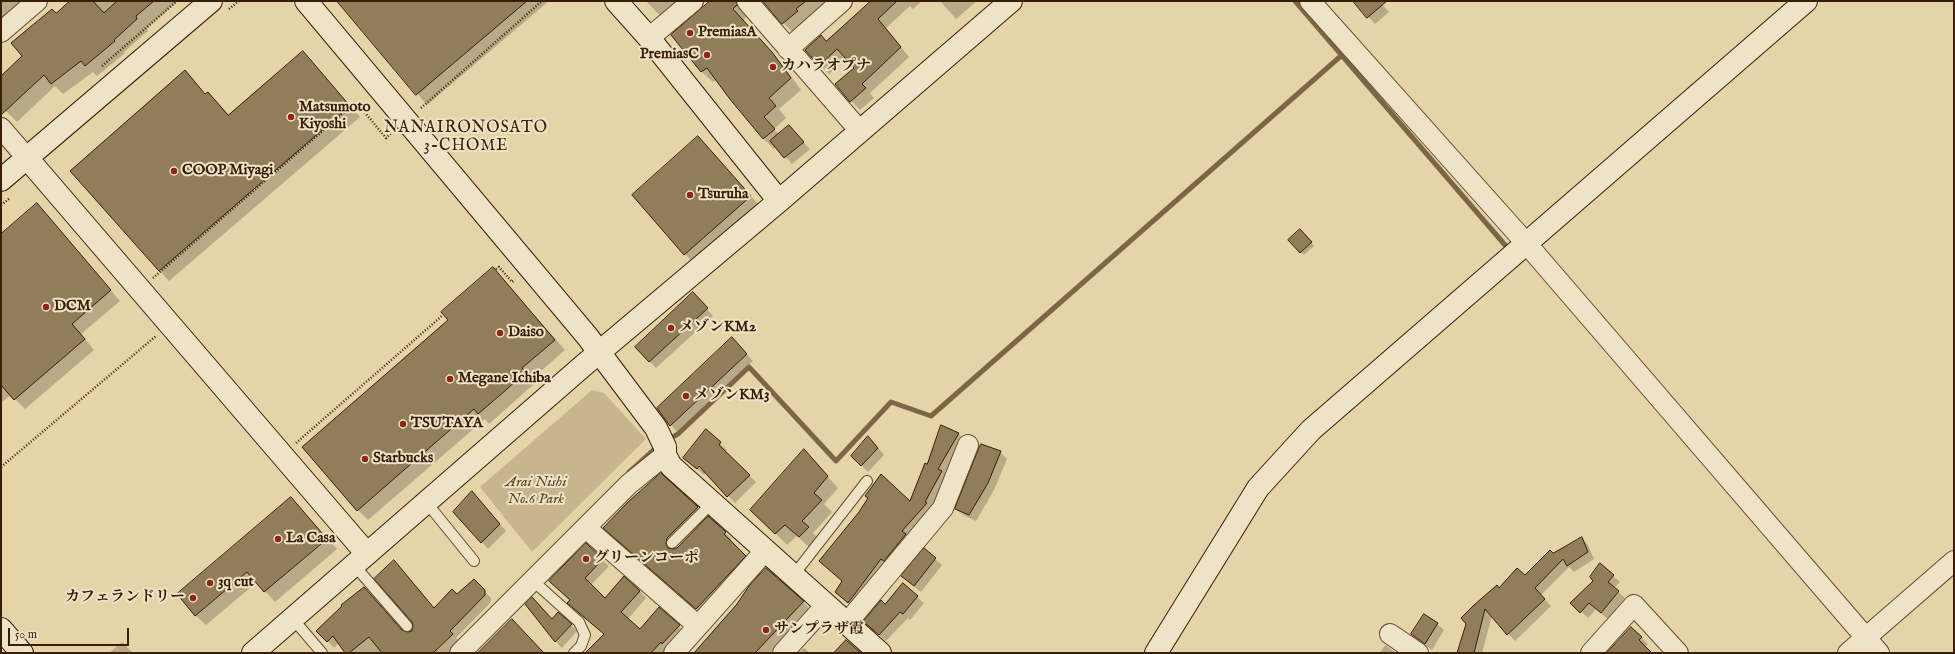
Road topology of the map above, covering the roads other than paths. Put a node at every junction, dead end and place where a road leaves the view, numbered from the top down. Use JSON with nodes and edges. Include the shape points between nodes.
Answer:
{"nodes":[{"id":1,"x":36,"y":1,"type":"edge"},
{"id":2,"x":211,"y":1,"type":"edge"},
{"id":3,"x":306,"y":1,"type":"edge"},
{"id":4,"x":616,"y":1,"type":"edge"},
{"id":5,"x":692,"y":1,"type":"edge"},
{"id":6,"x":747,"y":1,"type":"edge"},
{"id":7,"x":842,"y":1,"type":"edge"},
{"id":8,"x":1011,"y":1,"type":"edge"},
{"id":9,"x":1310,"y":1,"type":"edge"},
{"id":10,"x":1806,"y":1,"type":"edge"},
{"id":11,"x":1,"y":32,"type":"edge"},
{"id":12,"x":649,"y":38,"type":"junction"},
{"id":13,"x":788,"y":49,"type":"junction"},
{"id":14,"x":1,"y":128,"type":"edge"},
{"id":15,"x":860,"y":131,"type":"junction"},
{"id":16,"x":27,"y":158,"type":"junction"},
{"id":17,"x":1,"y":180,"type":"edge"},
{"id":18,"x":779,"y":201,"type":"junction"},
{"id":19,"x":1526,"y":243,"type":"junction"},
{"id":20,"x":600,"y":353,"type":"junction"},
{"id":21,"x":968,"y":445,"type":"dead end"},
{"id":22,"x":663,"y":446,"type":"junction"},
{"id":23,"x":867,"y":481,"type":"dead end"},
{"id":24,"x":426,"y":502,"type":"junction"},
{"id":25,"x":712,"y":504,"type":"junction"},
{"id":26,"x":586,"y":528,"type":"junction"},
{"id":27,"x":672,"y":543,"type":"dead end"},
{"id":28,"x":765,"y":551,"type":"junction"},
{"id":29,"x":361,"y":560,"type":"junction"},
{"id":30,"x":474,"y":561,"type":"dead end"},
{"id":31,"x":1954,"y":561,"type":"edge"},
{"id":32,"x":794,"y":576,"type":"junction"},
{"id":33,"x":532,"y":580,"type":"junction"},
{"id":34,"x":826,"y":605,"type":"junction"},
{"id":35,"x":293,"y":619,"type":"junction"},
{"id":36,"x":847,"y":623,"type":"junction"},
{"id":37,"x":407,"y":626,"type":"dead end"},
{"id":38,"x":698,"y":626,"type":"junction"},
{"id":39,"x":1,"y":629,"type":"edge"},
{"id":40,"x":1390,"y":634,"type":"dead end"},
{"id":41,"x":1866,"y":638,"type":"junction"},
{"id":42,"x":22,"y":653,"type":"edge"},
{"id":43,"x":253,"y":653,"type":"edge"},
{"id":44,"x":322,"y":653,"type":"edge"},
{"id":45,"x":460,"y":653,"type":"edge"},
{"id":46,"x":574,"y":653,"type":"edge"},
{"id":47,"x":674,"y":653,"type":"edge"},
{"id":48,"x":783,"y":653,"type":"edge"},
{"id":49,"x":880,"y":653,"type":"edge"},
{"id":50,"x":1156,"y":653,"type":"edge"},
{"id":51,"x":1418,"y":653,"type":"edge"},
{"id":52,"x":1591,"y":653,"type":"edge"},
{"id":53,"x":1678,"y":653,"type":"edge"},
{"id":54,"x":1848,"y":653,"type":"edge"},
{"id":55,"x":1879,"y":653,"type":"edge"}],
"edges":[{"from":1,"to":11,"type":"street"},
{"from":2,"to":16,"type":"street"},
{"from":3,"to":20,"type":"street"},
{"from":4,"to":12,"type":"street"},
{"from":5,"to":12,"type":"street"},
{"from":6,"to":13,"type":"street"},
{"from":7,"to":13,"type":"street"},
{"from":8,"to":15,"type":"street"},
{"from":9,"to":19,"type":"street"},
{"from":10,"to":19,"type":"street"},
{"from":12,"to":18,"type":"street"},
{"from":13,"to":15,"type":"street"},
{"from":14,"to":16,"type":"street"},
{"from":15,"to":18,"type":"street"},
{"from":16,"to":17,"type":"street"},
{"from":16,"to":29,"type":"street"},
{"from":18,"to":20,"type":"street"},
{"from":19,"to":41,"type":"street"},
{"from":19,"to":50,"type":"street","via":[[1311,430],[1258,488]]},
{"from":20,"to":22,"type":"street"},
{"from":20,"to":24,"type":"street"},
{"from":21,"to":36,"type":"street","via":[[943,508]]},
{"from":22,"to":25,"type":"street","via":[[670,466]]},
{"from":22,"to":26,"type":"street"},
{"from":23,"to":32,"type":"lane"},
{"from":24,"to":29,"type":"street"},
{"from":24,"to":30,"type":"lane"},
{"from":25,"to":27,"type":"lane"},
{"from":25,"to":28,"type":"street"},
{"from":26,"to":33,"type":"street"},
{"from":26,"to":38,"type":"street"},
{"from":28,"to":32,"type":"street"},
{"from":28,"to":38,"type":"street"},
{"from":29,"to":35,"type":"street"},
{"from":29,"to":37,"type":"lane"},
{"from":31,"to":41,"type":"street"},
{"from":32,"to":34,"type":"street"},
{"from":33,"to":45,"type":"street"},
{"from":33,"to":46,"type":"lane","via":[[579,622],[585,635],[581,646]]},
{"from":34,"to":36,"type":"street"},
{"from":34,"to":48,"type":"street"},
{"from":35,"to":43,"type":"street"},
{"from":35,"to":44,"type":"lane"},
{"from":36,"to":49,"type":"street"},
{"from":38,"to":47,"type":"street"},
{"from":39,"to":42,"type":"street"},
{"from":40,"to":51,"type":"street"},
{"from":41,"to":54,"type":"street"},
{"from":41,"to":55,"type":"street"},
{"from":52,"to":53,"type":"street","via":[[1634,605]]}]}
